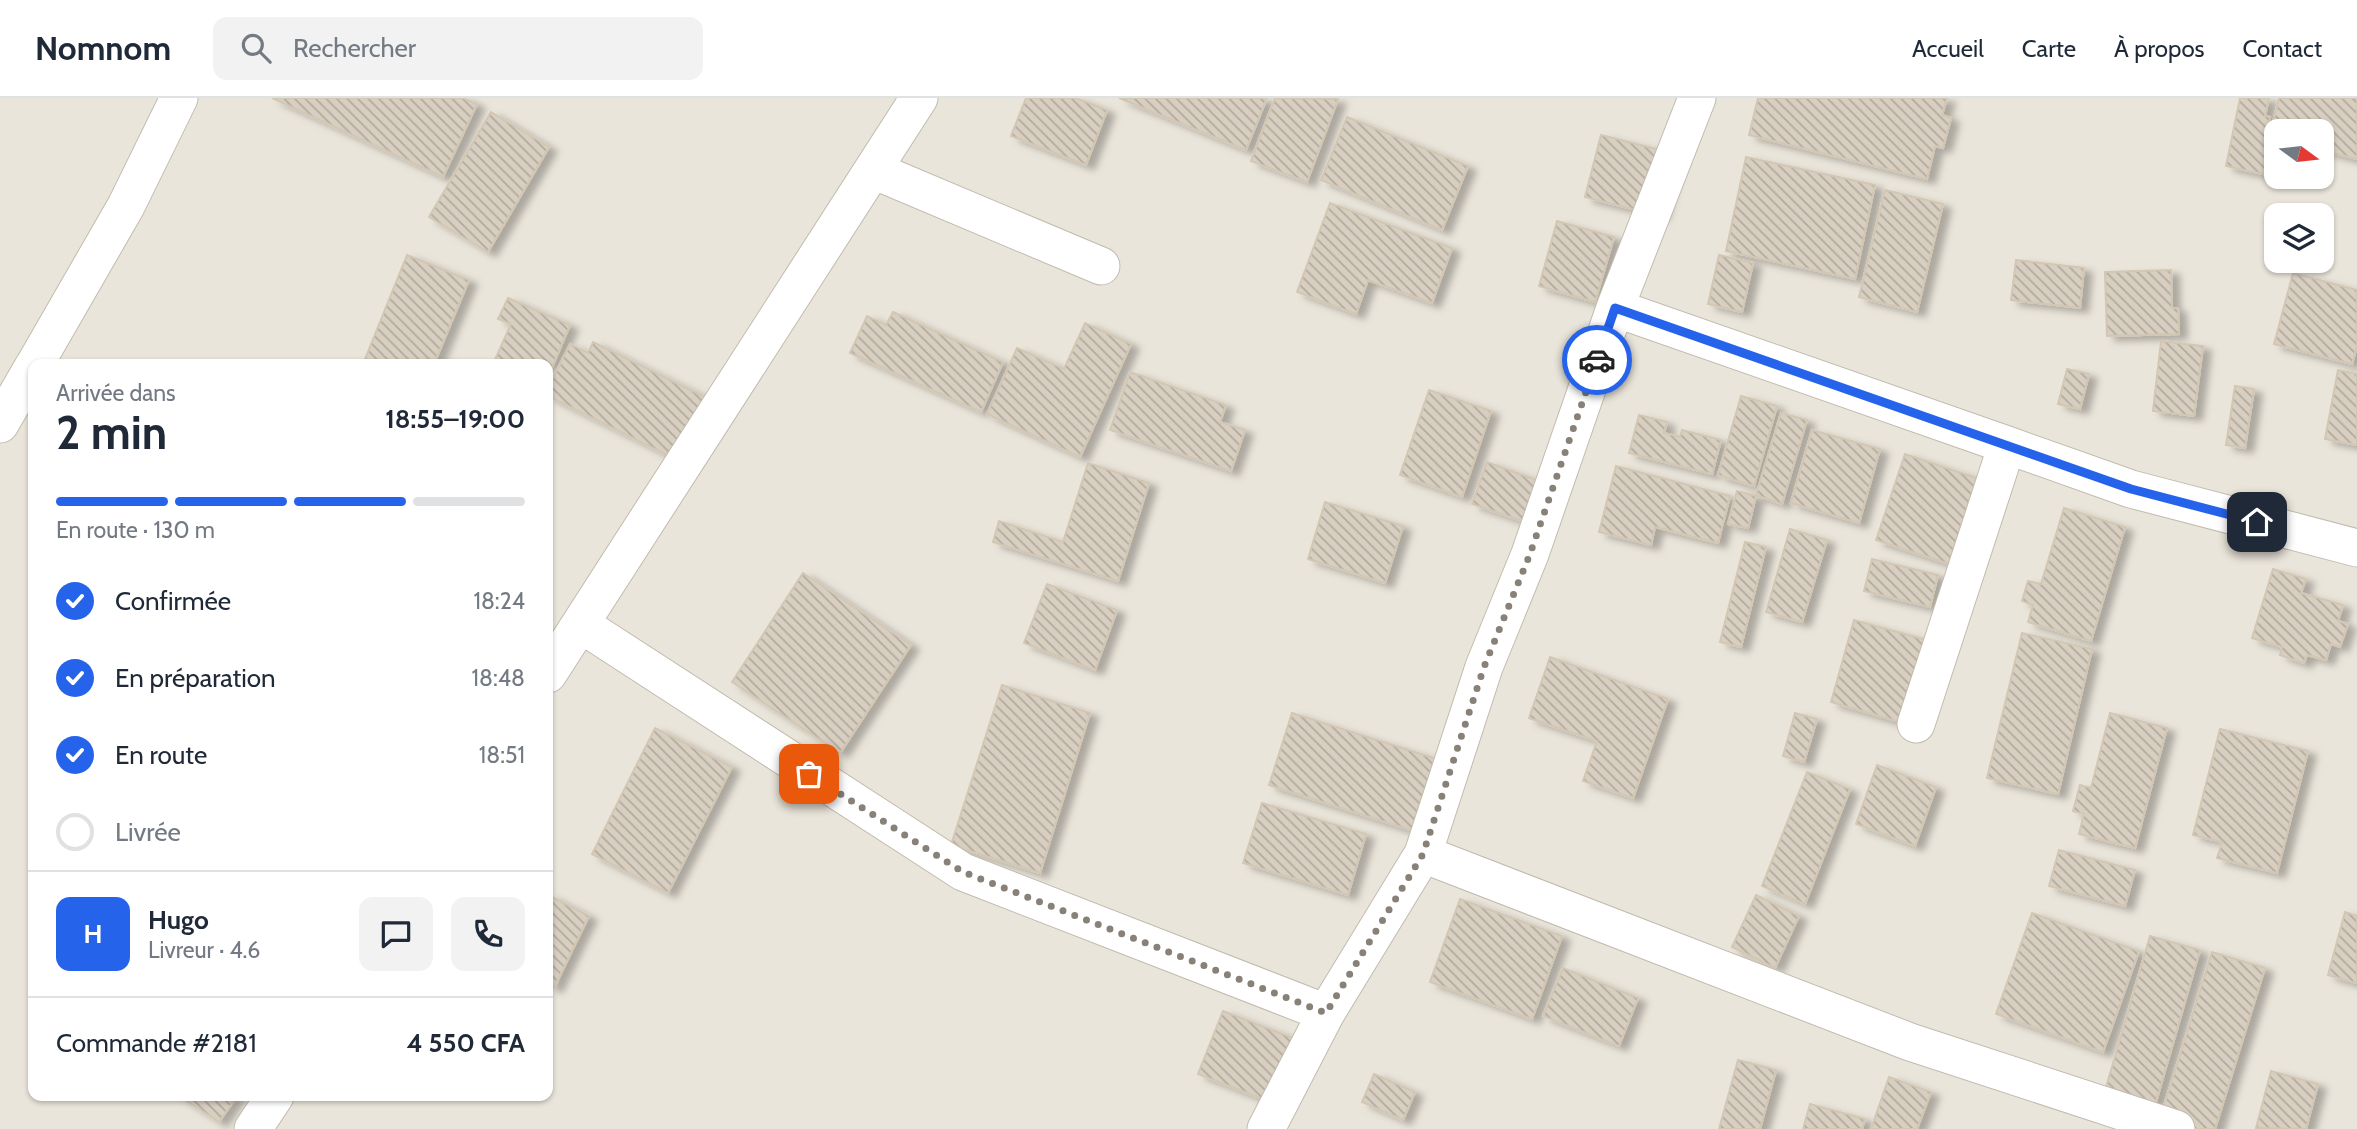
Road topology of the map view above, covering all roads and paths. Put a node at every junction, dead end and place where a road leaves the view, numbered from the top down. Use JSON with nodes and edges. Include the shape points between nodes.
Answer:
{"nodes":[{"id":1,"x":179,"y":98,"type":"edge"},
{"id":2,"x":919,"y":98,"type":"edge"},
{"id":3,"x":1697,"y":98,"type":"edge"},
{"id":4,"x":873,"y":170,"type":"junction"},
{"id":5,"x":1101,"y":265,"type":"dead end"},
{"id":6,"x":1615,"y":308,"type":"junction"},
{"id":7,"x":37,"y":359,"type":"edge"},
{"id":8,"x":28,"y":375,"type":"edge"},
{"id":9,"x":0,"y":424,"type":"edge"},
{"id":10,"x":2007,"y":445,"type":"junction"},
{"id":11,"x":2357,"y":548,"type":"edge"},
{"id":12,"x":582,"y":625,"type":"junction"},
{"id":13,"x":553,"y":667,"type":"edge"},
{"id":14,"x":1916,"y":724,"type":"dead end"},
{"id":15,"x":1423,"y":854,"type":"junction"},
{"id":16,"x":1326,"y":1013,"type":"junction"},
{"id":17,"x":272,"y":1101,"type":"edge"},
{"id":18,"x":253,"y":1129,"type":"edge"},
{"id":19,"x":1266,"y":1129,"type":"edge"},
{"id":20,"x":2176,"y":1129,"type":"edge"}],
"edges":[{"from":1,"to":7,"type":"street","via":[[126,206]]},
{"from":2,"to":4,"type":"street"},
{"from":3,"to":6,"type":"street"},
{"from":4,"to":5,"type":"street"},
{"from":4,"to":12,"type":"street"},
{"from":6,"to":10,"type":"street"},
{"from":6,"to":15,"type":"street","via":[[1530,554],[1484,667]]},
{"from":8,"to":9,"type":"street"},
{"from":10,"to":11,"type":"street","via":[[2131,489]]},
{"from":10,"to":14,"type":"street"},
{"from":12,"to":13,"type":"street"},
{"from":12,"to":16,"type":"street","via":[[963,872]]},
{"from":15,"to":16,"type":"street"},
{"from":15,"to":20,"type":"street","via":[[1910,1042]]},
{"from":16,"to":19,"type":"street"},
{"from":17,"to":18,"type":"street"}]}
